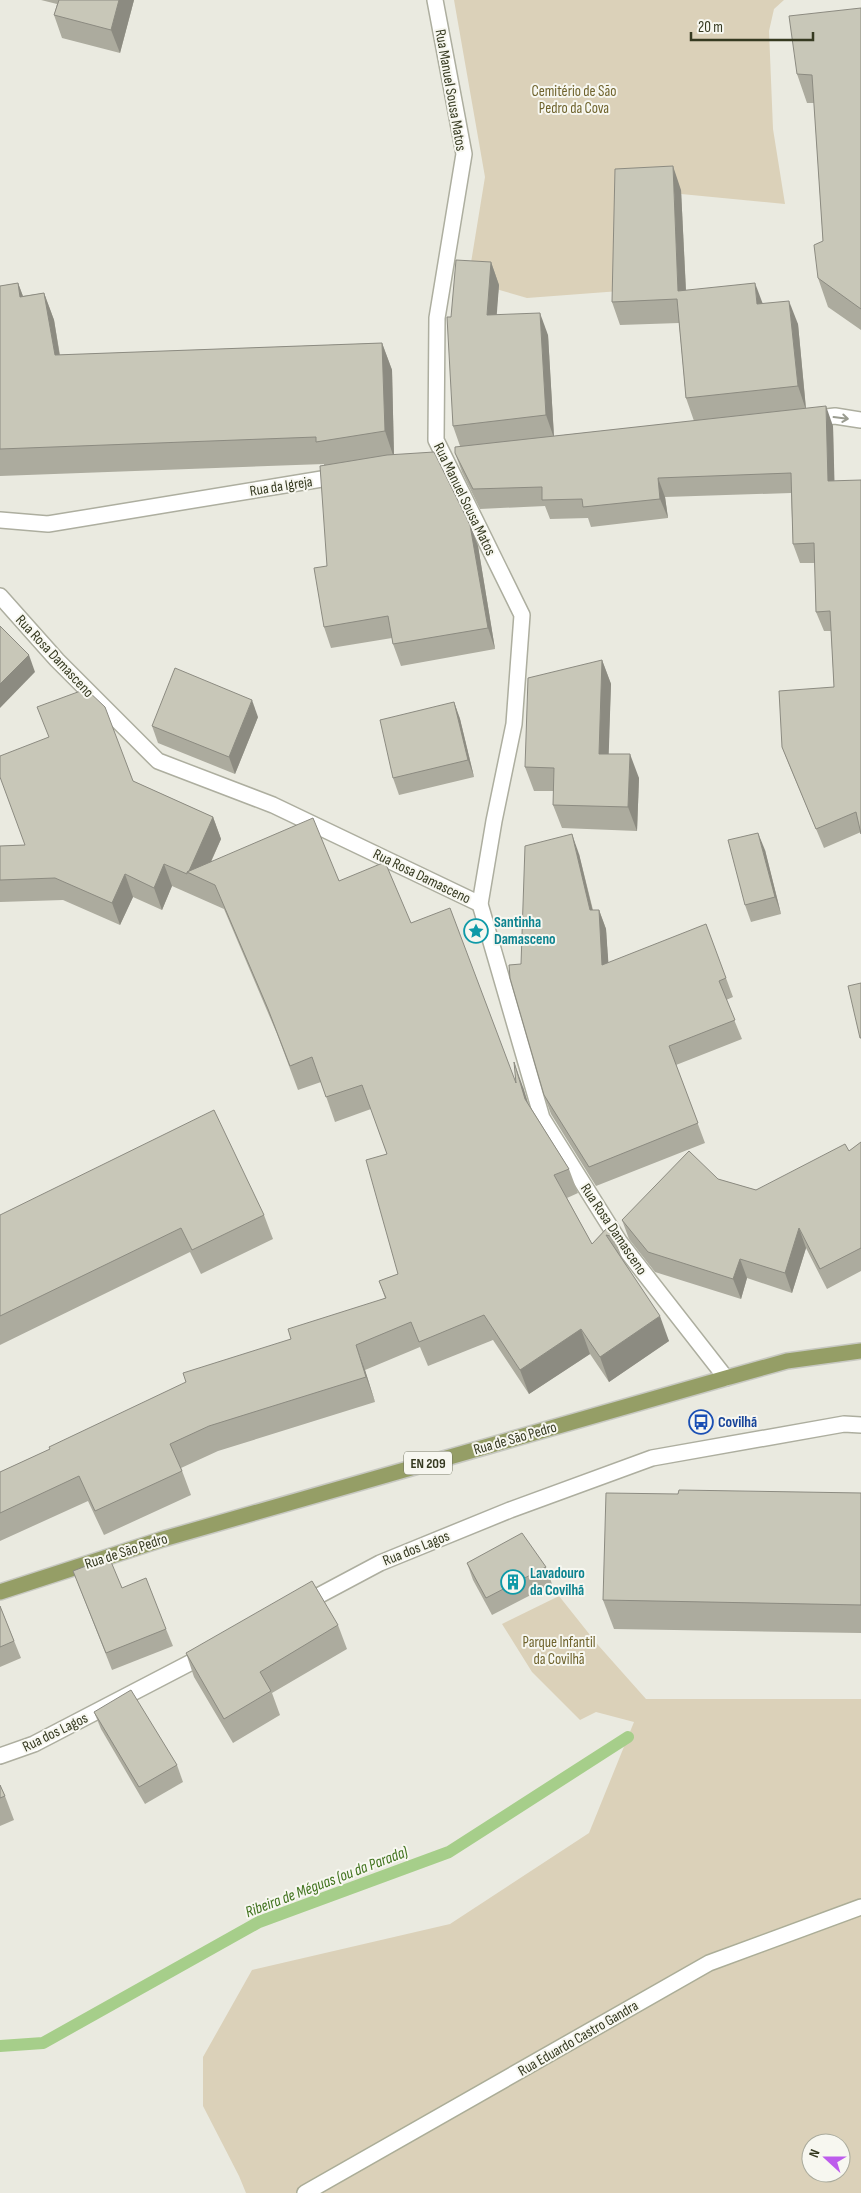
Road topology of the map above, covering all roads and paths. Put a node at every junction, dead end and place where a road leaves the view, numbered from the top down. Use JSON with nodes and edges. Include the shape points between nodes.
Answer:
{"nodes":[{"id":1,"x":435,"y":0,"type":"edge"},
{"id":2,"x":796,"y":420,"type":"edge"},
{"id":3,"x":861,"y":420,"type":"edge"},
{"id":4,"x":464,"y":457,"type":"edge"},
{"id":5,"x":445,"y":459,"type":"junction"},
{"id":6,"x":426,"y":462,"type":"edge"},
{"id":7,"x":358,"y":473,"type":"edge"},
{"id":8,"x":0,"y":520,"type":"edge"},
{"id":9,"x":0,"y":596,"type":"edge"},
{"id":10,"x":480,"y":904,"type":"junction"},
{"id":11,"x":860,"y":1350,"type":"edge"},
{"id":12,"x":726,"y":1378,"type":"junction"},
{"id":13,"x":861,"y":1424,"type":"edge"},
{"id":14,"x":0,"y":1592,"type":"edge"},
{"id":15,"x":286,"y":1612,"type":"edge"},
{"id":16,"x":217,"y":1649,"type":"edge"},
{"id":17,"x":0,"y":1756,"type":"edge"},
{"id":18,"x":861,"y":1907,"type":"edge"},
{"id":19,"x":306,"y":2193,"type":"edge"}],
"edges":[{"from":1,"to":5,"type":"street","name":"Rua Manuel Sousa Matos","via":[[464,154],[437,318],[436,440]]},
{"from":2,"to":3,"type":"street","one_way":true,"via":[[835,416]]},
{"from":4,"to":5,"type":"street"},
{"from":5,"to":6,"type":"street"},
{"from":5,"to":10,"type":"street","name":"Rua Manuel Sousa Matos","via":[[522,615],[514,724]]},
{"from":7,"to":8,"type":"street","name":"Rua da Igreja","via":[[48,524]]},
{"from":9,"to":10,"type":"street","name":"Rua Rosa Damasceno","via":[[57,660],[158,761],[273,805]]},
{"from":10,"to":12,"type":"street","name":"Rua Rosa Damasceno","via":[[542,1118],[619,1241]]},
{"from":11,"to":12,"type":"main road","name":"Rua de São Pedro","number":"EN 209","via":[[787,1361]]},
{"from":12,"to":14,"type":"main road","name":"Rua de São Pedro","number":"EN 209","via":[[163,1539]]},
{"from":13,"to":15,"type":"street","name":"Rua dos Lagos","via":[[844,1424],[652,1458],[510,1510],[380,1563]]},
{"from":16,"to":17,"type":"street","name":"Rua dos Lagos","via":[[34,1744]]},
{"from":18,"to":19,"type":"street","name":"Rua Eduardo Castro Gandra","via":[[709,1963]]}]}
